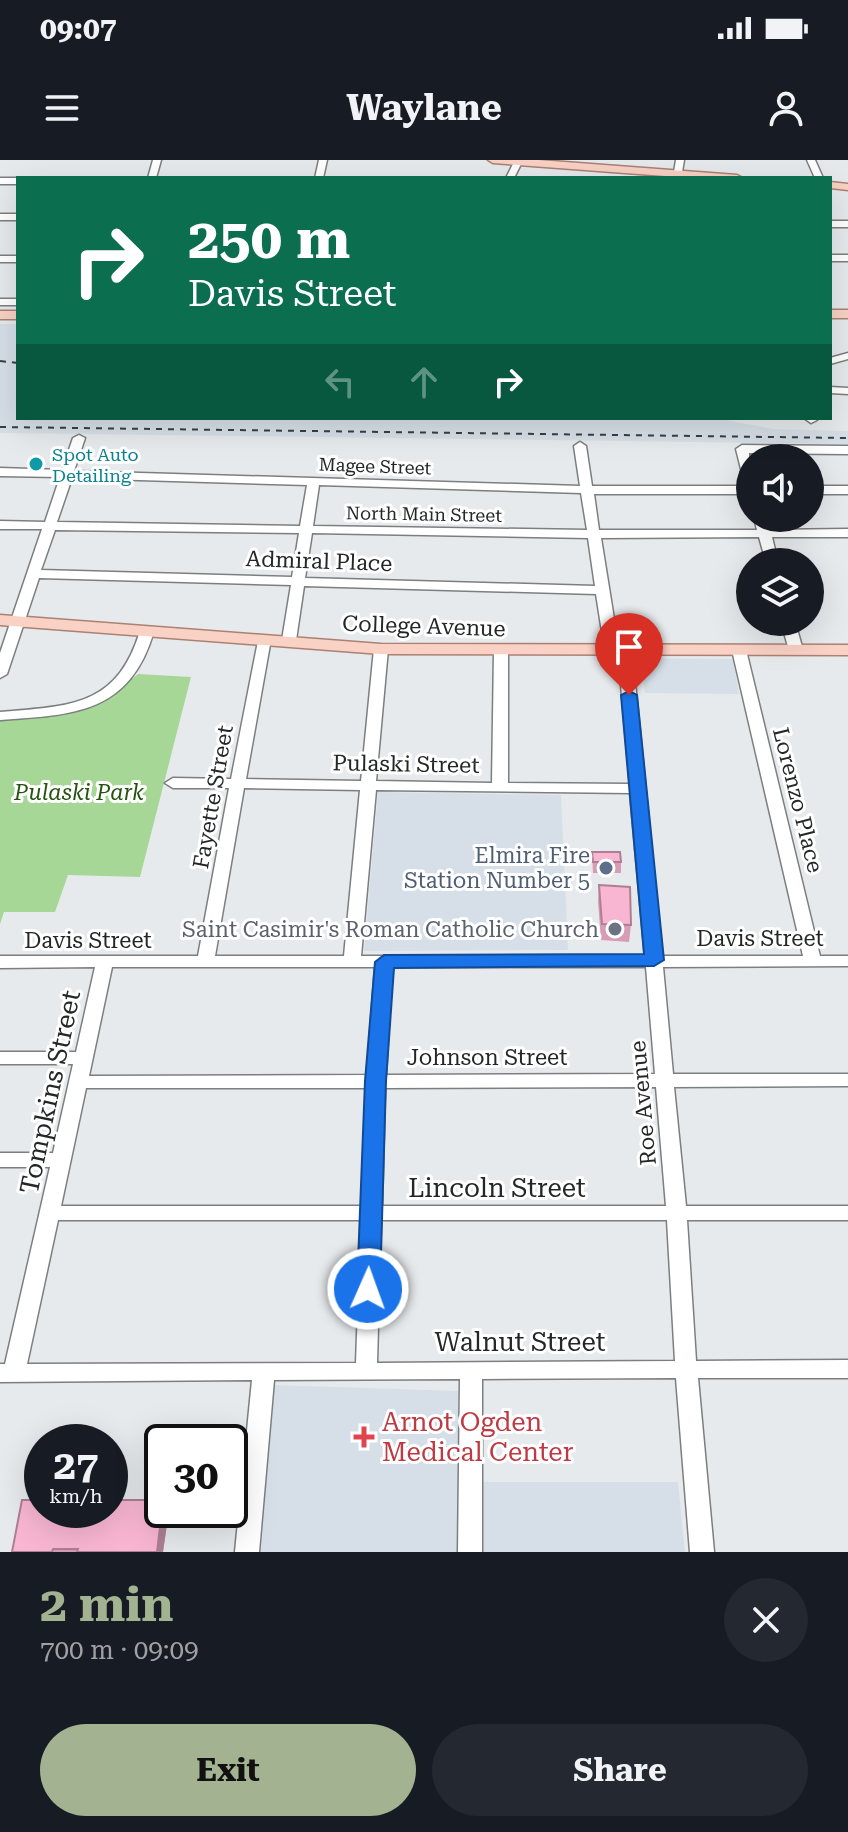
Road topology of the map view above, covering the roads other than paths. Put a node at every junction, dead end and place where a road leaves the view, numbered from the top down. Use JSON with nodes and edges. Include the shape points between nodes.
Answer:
{"nodes":[{"id":1,"x":493,"y":160,"type":"edge"},
{"id":2,"x":680,"y":160,"type":"edge"},
{"id":3,"x":518,"y":162,"type":"edge"},
{"id":4,"x":593,"y":164,"type":"edge"},
{"id":5,"x":678,"y":176,"type":"edge"},
{"id":6,"x":79,"y":438,"type":"dead end"},
{"id":7,"x":580,"y":446,"type":"dead end"},
{"id":8,"x":824,"y":450,"type":"edge"},
{"id":9,"x":848,"y":450,"type":"edge"},
{"id":10,"x":0,"y":472,"type":"edge"},
{"id":11,"x":67,"y":476,"type":"junction"},
{"id":12,"x":313,"y":483,"type":"junction"},
{"id":13,"x":589,"y":490,"type":"junction"},
{"id":14,"x":736,"y":490,"type":"edge"},
{"id":15,"x":824,"y":490,"type":"edge"},
{"id":16,"x":848,"y":490,"type":"edge"},
{"id":17,"x":0,"y":525,"type":"edge"},
{"id":18,"x":51,"y":528,"type":"junction"},
{"id":19,"x":305,"y":531,"type":"junction"},
{"id":20,"x":848,"y":533,"type":"edge"},
{"id":21,"x":596,"y":534,"type":"junction"},
{"id":22,"x":765,"y":534,"type":"junction"},
{"id":23,"x":768,"y":548,"type":"edge"},
{"id":24,"x":34,"y":574,"type":"junction"},
{"id":25,"x":297,"y":581,"type":"junction"},
{"id":26,"x":604,"y":590,"type":"junction"},
{"id":27,"x":9,"y":621,"type":"edge"},
{"id":28,"x":147,"y":631,"type":"junction"},
{"id":29,"x":792,"y":636,"type":"edge"},
{"id":30,"x":264,"y":639,"type":"junction"},
{"id":31,"x":289,"y":640,"type":"junction"},
{"id":32,"x":381,"y":649,"type":"junction"},
{"id":33,"x":739,"y":650,"type":"junction"},
{"id":34,"x":796,"y":650,"type":"junction"},
{"id":35,"x":848,"y":650,"type":"edge"},
{"id":36,"x":501,"y":651,"type":"junction"},
{"id":37,"x":618,"y":651,"type":"junction"},
{"id":38,"x":0,"y":674,"type":"edge"},
{"id":39,"x":0,"y":716,"type":"edge"},
{"id":40,"x":173,"y":783,"type":"dead end"},
{"id":41,"x":238,"y":784,"type":"junction"},
{"id":42,"x":370,"y":786,"type":"junction"},
{"id":43,"x":500,"y":787,"type":"junction"},
{"id":44,"x":638,"y":789,"type":"junction"},
{"id":45,"x":654,"y":960,"type":"junction"},
{"id":46,"x":813,"y":960,"type":"junction"},
{"id":47,"x":352,"y":961,"type":"junction"},
{"id":48,"x":848,"y":961,"type":"edge"},
{"id":49,"x":0,"y":962,"type":"edge"},
{"id":50,"x":105,"y":962,"type":"junction"},
{"id":51,"x":205,"y":962,"type":"junction"},
{"id":52,"x":384,"y":962,"type":"junction"},
{"id":53,"x":0,"y":1058,"type":"edge"},
{"id":54,"x":83,"y":1058,"type":"junction"},
{"id":55,"x":665,"y":1080,"type":"junction"},
{"id":56,"x":848,"y":1080,"type":"edge"},
{"id":57,"x":376,"y":1081,"type":"junction"},
{"id":58,"x":78,"y":1082,"type":"junction"},
{"id":59,"x":0,"y":1160,"type":"edge"},
{"id":60,"x":62,"y":1160,"type":"junction"},
{"id":61,"x":51,"y":1213,"type":"junction"},
{"id":62,"x":848,"y":1213,"type":"edge"},
{"id":63,"x":677,"y":1214,"type":"junction"},
{"id":64,"x":371,"y":1215,"type":"junction"},
{"id":65,"x":686,"y":1369,"type":"junction"},
{"id":66,"x":848,"y":1369,"type":"edge"},
{"id":67,"x":264,"y":1371,"type":"junction"},
{"id":68,"x":366,"y":1371,"type":"junction"},
{"id":69,"x":471,"y":1371,"type":"junction"},
{"id":70,"x":7,"y":1373,"type":"edge"},
{"id":71,"x":247,"y":1552,"type":"edge"},
{"id":72,"x":470,"y":1552,"type":"edge"},
{"id":73,"x":702,"y":1552,"type":"edge"}],
"edges":[{"from":1,"to":3,"type":"main road"},
{"from":2,"to":5,"type":"street"},
{"from":3,"to":4,"type":"main road"},
{"from":4,"to":5,"type":"main road"},
{"from":6,"to":11,"type":"street"},
{"from":7,"to":13,"type":"street","name":"Roe Avenue"},
{"from":8,"to":9,"type":"street"},
{"from":10,"to":11,"type":"street","name":"Magee Street"},
{"from":11,"to":12,"type":"street","name":"Magee Street"},
{"from":11,"to":18,"type":"street"},
{"from":12,"to":13,"type":"street","name":"Magee Street"},
{"from":12,"to":19,"type":"street"},
{"from":13,"to":14,"type":"street","name":"Magee Street"},
{"from":13,"to":21,"type":"street","name":"Roe Avenue"},
{"from":15,"to":16,"type":"street"},
{"from":17,"to":18,"type":"street","name":"North Main Street"},
{"from":18,"to":19,"type":"street","name":"North Main Street"},
{"from":18,"to":24,"type":"street"},
{"from":19,"to":21,"type":"street","name":"North Main Street"},
{"from":19,"to":25,"type":"street"},
{"from":20,"to":22,"type":"street","name":"North Main Street"},
{"from":21,"to":22,"type":"street","name":"North Main Street"},
{"from":21,"to":26,"type":"street","name":"Roe Avenue"},
{"from":22,"to":23,"type":"street"},
{"from":24,"to":25,"type":"street","name":"Admiral Place"},
{"from":24,"to":27,"type":"street"},
{"from":25,"to":26,"type":"street","name":"Admiral Place"},
{"from":25,"to":31,"type":"street"},
{"from":26,"to":37,"type":"street","name":"Roe Avenue"},
{"from":27,"to":28,"type":"main road","name":"College Avenue"},
{"from":27,"to":38,"type":"street"},
{"from":28,"to":30,"type":"main road","name":"College Avenue"},
{"from":28,"to":39,"type":"street","via":[[135,670],[109,693],[55,712]]},
{"from":29,"to":34,"type":"street"},
{"from":30,"to":31,"type":"main road","name":"College Avenue"},
{"from":30,"to":41,"type":"street","name":"Fayette Street"},
{"from":31,"to":32,"type":"main road","name":"College Avenue"},
{"from":32,"to":36,"type":"main road","name":"College Avenue"},
{"from":32,"to":42,"type":"street"},
{"from":33,"to":34,"type":"main road","name":"College Avenue"},
{"from":33,"to":37,"type":"main road","name":"College Avenue"},
{"from":33,"to":46,"type":"street","name":"Lorenzo Place"},
{"from":34,"to":35,"type":"main road","name":"College Avenue"},
{"from":36,"to":37,"type":"main road","name":"College Avenue"},
{"from":36,"to":43,"type":"street"},
{"from":37,"to":44,"type":"street","name":"Roe Avenue"},
{"from":40,"to":41,"type":"street","name":"Pulaski Street"},
{"from":41,"to":42,"type":"street","name":"Pulaski Street"},
{"from":41,"to":51,"type":"street","name":"Fayette Street"},
{"from":42,"to":43,"type":"street","name":"Pulaski Street"},
{"from":42,"to":47,"type":"street"},
{"from":43,"to":44,"type":"street","name":"Pulaski Street"},
{"from":44,"to":45,"type":"street","name":"Roe Avenue"},
{"from":45,"to":46,"type":"street","name":"Davis Street"},
{"from":45,"to":52,"type":"street","name":"Davis Street"},
{"from":45,"to":55,"type":"street","name":"Roe Avenue"},
{"from":46,"to":48,"type":"street","name":"Davis Street"},
{"from":47,"to":51,"type":"street","name":"Davis Street"},
{"from":47,"to":52,"type":"street","name":"Davis Street"},
{"from":49,"to":50,"type":"street","name":"Davis Street"},
{"from":50,"to":51,"type":"street","name":"Davis Street"},
{"from":50,"to":54,"type":"street","name":"Tompkins Street"},
{"from":52,"to":57,"type":"street"},
{"from":53,"to":54,"type":"street"},
{"from":54,"to":58,"type":"street","name":"Tompkins Street"},
{"from":55,"to":56,"type":"street","name":"Johnson Street"},
{"from":55,"to":57,"type":"street","name":"Johnson Street"},
{"from":55,"to":63,"type":"street","name":"Roe Avenue"},
{"from":57,"to":58,"type":"street","name":"Johnson Street"},
{"from":57,"to":64,"type":"street"},
{"from":58,"to":60,"type":"street","name":"Tompkins Street"},
{"from":59,"to":60,"type":"street"},
{"from":60,"to":61,"type":"street","name":"Tompkins Street"},
{"from":61,"to":64,"type":"street","name":"Lincoln Street"},
{"from":61,"to":70,"type":"street","name":"Tompkins Street"},
{"from":62,"to":63,"type":"street","name":"Lincoln Street"},
{"from":63,"to":64,"type":"street","name":"Lincoln Street"},
{"from":63,"to":65,"type":"street","name":"Roe Avenue"},
{"from":64,"to":68,"type":"street"},
{"from":65,"to":66,"type":"street","name":"Walnut Street"},
{"from":65,"to":69,"type":"street","name":"Walnut Street"},
{"from":65,"to":73,"type":"street","name":"Roe Avenue"},
{"from":67,"to":68,"type":"street","name":"Walnut Street"},
{"from":67,"to":70,"type":"street","name":"Walnut Street"},
{"from":67,"to":71,"type":"street"},
{"from":68,"to":69,"type":"street","name":"Walnut Street"},
{"from":69,"to":72,"type":"street"}]}
